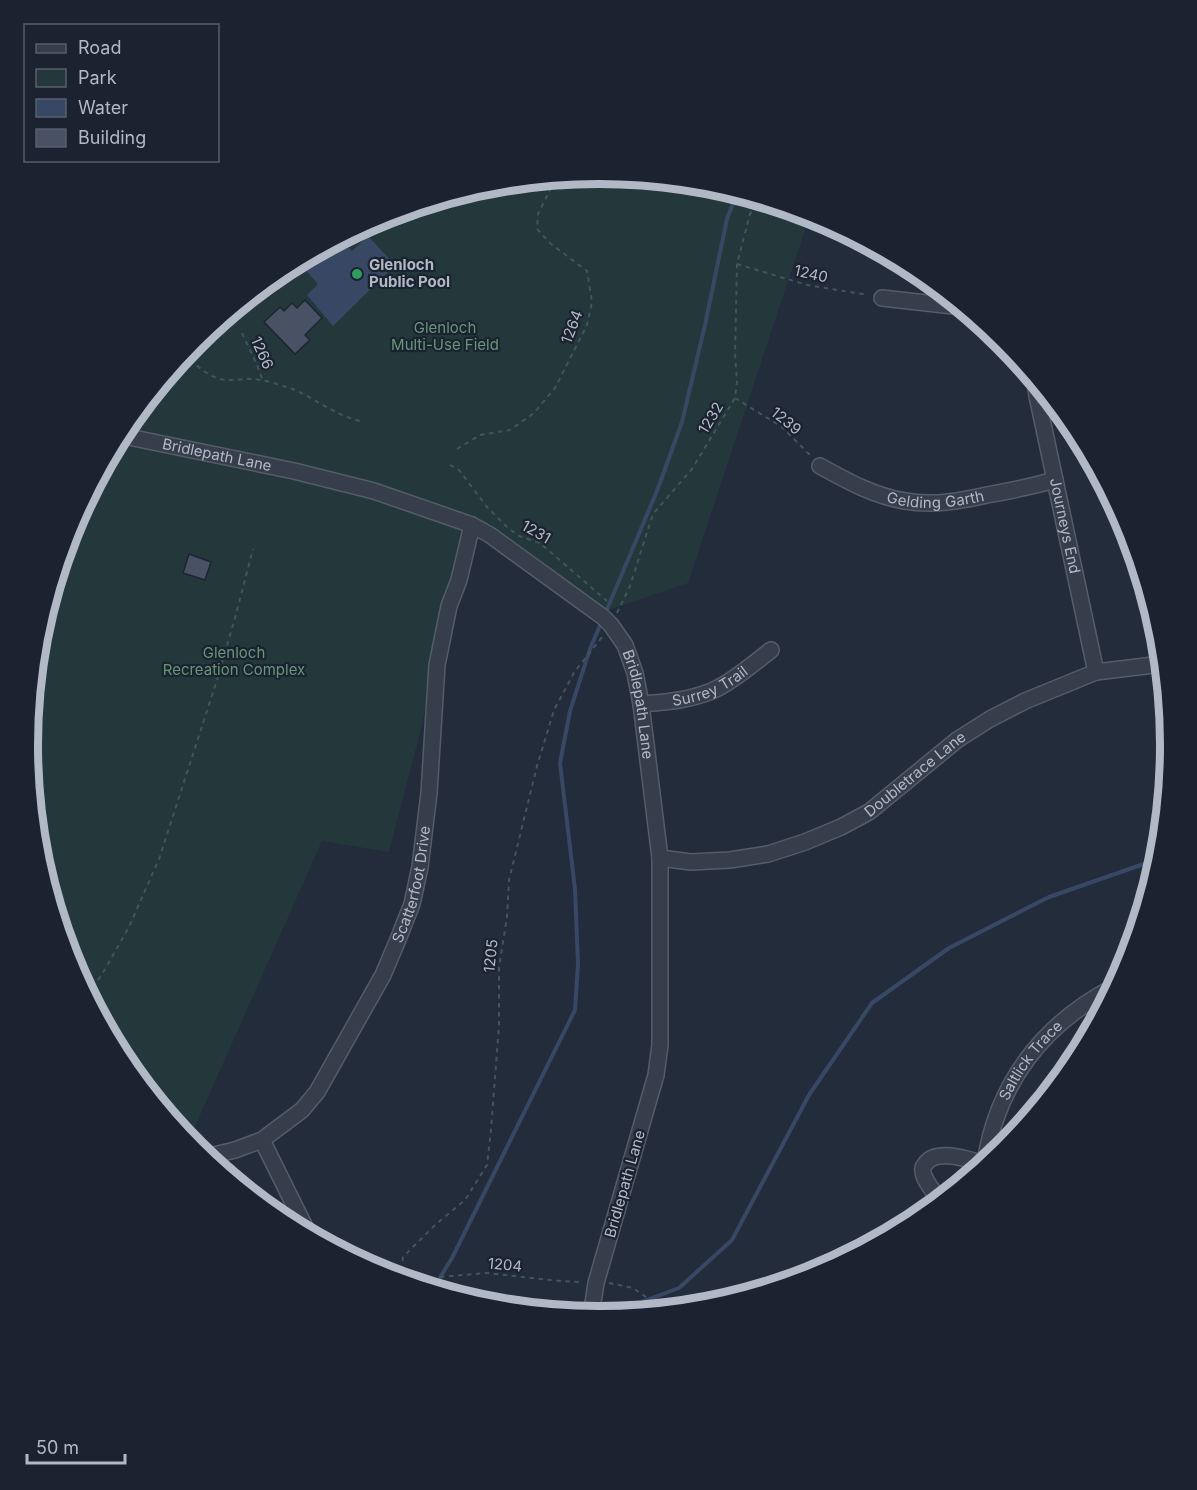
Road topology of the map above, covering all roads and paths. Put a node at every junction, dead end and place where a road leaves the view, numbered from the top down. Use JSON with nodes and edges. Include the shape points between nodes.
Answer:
{"nodes":[{"id":1,"x":552,"y":186,"type":"edge"},
{"id":2,"x":755,"y":206,"type":"edge"},
{"id":3,"x":737,"y":264,"type":"junction"},
{"id":4,"x":882,"y":298,"type":"joint"},
{"id":5,"x":948,"y":306,"type":"edge"},
{"id":6,"x":242,"y":333,"type":"dead end"},
{"id":7,"x":191,"y":360,"type":"edge"},
{"id":8,"x":263,"y":381,"type":"junction"},
{"id":9,"x":1037,"y":395,"type":"edge"},
{"id":10,"x":735,"y":398,"type":"junction"},
{"id":11,"x":361,"y":421,"type":"dead end"},
{"id":12,"x":130,"y":437,"type":"edge"},
{"id":13,"x":457,"y":449,"type":"dead end"},
{"id":14,"x":450,"y":465,"type":"dead end"},
{"id":15,"x":820,"y":466,"type":"joint"},
{"id":16,"x":1055,"y":480,"type":"junction"},
{"id":17,"x":472,"y":525,"type":"junction"},
{"id":18,"x":253,"y":549,"type":"dead end"},
{"id":19,"x":605,"y":615,"type":"junction"},
{"id":20,"x":771,"y":650,"type":"dead end"},
{"id":21,"x":1154,"y":665,"type":"edge"},
{"id":22,"x":1096,"y":672,"type":"junction"},
{"id":23,"x":641,"y":704,"type":"junction"},
{"id":24,"x":660,"y":858,"type":"junction"},
{"id":25,"x":93,"y":988,"type":"edge"},
{"id":26,"x":1102,"y":993,"type":"edge"},
{"id":27,"x":262,"y":1140,"type":"junction"},
{"id":28,"x":988,"y":1148,"type":"edge"},
{"id":29,"x":216,"y":1155,"type":"edge"},
{"id":30,"x":974,"y":1161,"type":"edge"},
{"id":31,"x":936,"y":1193,"type":"edge"},
{"id":32,"x":302,"y":1221,"type":"edge"},
{"id":33,"x":401,"y":1270,"type":"edge"},
{"id":34,"x":434,"y":1281,"type":"edge"},
{"id":35,"x":586,"y":1282,"type":"dead end"},
{"id":36,"x":609,"y":1283,"type":"dead end"},
{"id":37,"x":655,"y":1303,"type":"edge"},
{"id":38,"x":593,"y":1306,"type":"edge"}],
"edges":[{"from":1,"to":13,"type":"path","name":"1264","via":[[538,214],[537,229],[587,271],[592,302],[587,325],[555,388],[534,413],[510,430],[480,435]]},
{"from":2,"to":3,"type":"path","name":"1232"},
{"from":3,"to":4,"type":"path","name":"1240","via":[[807,285]]},
{"from":3,"to":10,"type":"path","name":"1232"},
{"from":4,"to":5,"type":"street"},
{"from":6,"to":8,"type":"path","name":"1266"},
{"from":7,"to":8,"type":"path","via":[[219,380]]},
{"from":8,"to":11,"type":"path","via":[[292,389]]},
{"from":9,"to":16,"type":"street","name":"Journeys End"},
{"from":10,"to":15,"type":"path","name":"1239","via":[[782,427]]},
{"from":10,"to":19,"type":"path","name":"1232","via":[[692,470],[653,514],[630,586]]},
{"from":12,"to":17,"type":"street","name":"Bridlepath Lane","via":[[347,484]]},
{"from":14,"to":19,"type":"path","name":"1231","via":[[459,470],[507,528],[540,543]]},
{"from":15,"to":16,"type":"street","name":"Gelding Garth","via":[[865,489],[918,503],[944,504]]},
{"from":16,"to":22,"type":"street","name":"Journeys End"},
{"from":17,"to":19,"type":"street","name":"Bridlepath Lane"},
{"from":17,"to":27,"type":"street","name":"Scatterfoot Drive","via":[[437,665],[429,793],[412,904],[383,975],[317,1092],[302,1110]]},
{"from":18,"to":25,"type":"path","via":[[217,680],[159,859],[129,927]]},
{"from":19,"to":23,"type":"street","name":"Bridlepath Lane","via":[[625,645]]},
{"from":19,"to":33,"type":"path","name":"1205","via":[[554,710],[509,880],[499,967],[499,1025],[487,1165],[465,1200],[403,1257]]},
{"from":20,"to":23,"type":"street","name":"Surrey Trail","via":[[717,688],[695,696]]},
{"from":21,"to":22,"type":"street","name":"Doubletrace Lane"},
{"from":22,"to":24,"type":"street","name":"Doubletrace Lane","via":[[990,719],[957,740],[868,812],[841,827],[778,851],[739,859],[691,862]]},
{"from":23,"to":24,"type":"street","name":"Bridlepath Lane"},
{"from":24,"to":38,"type":"street","name":"Bridlepath Lane","via":[[661,1022],[656,1075]]},
{"from":26,"to":28,"type":"street","name":"Saltlick Trace","via":[[1064,1020],[1036,1047],[1006,1093]]},
{"from":27,"to":29,"type":"street","name":"Scatterfoot Drive"},
{"from":27,"to":32,"type":"street"},
{"from":30,"to":31,"type":"street","via":[[943,1155],[928,1160],[923,1174]]},
{"from":34,"to":35,"type":"path","name":"1204","via":[[440,1277],[486,1274]]},
{"from":36,"to":37,"type":"path","via":[[633,1288]]}]}
